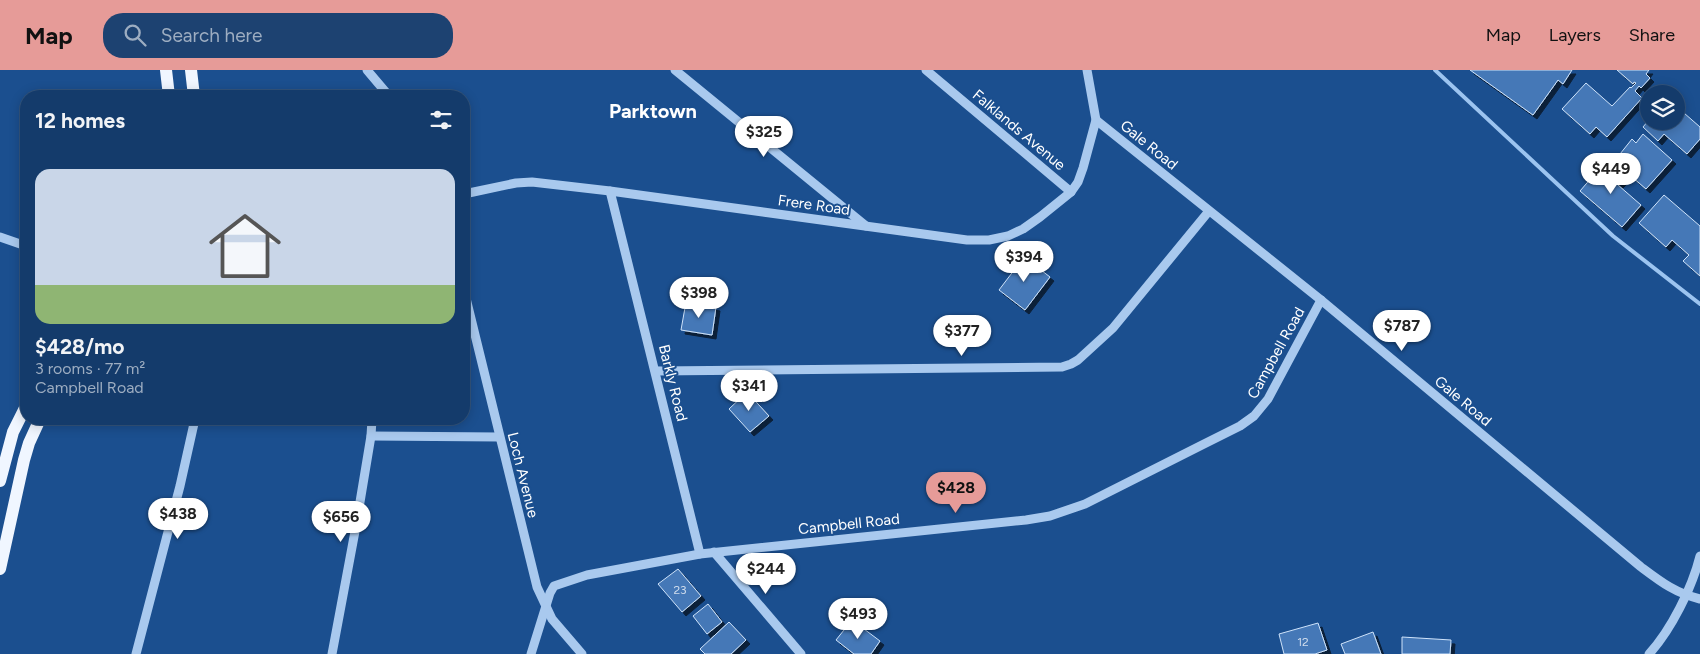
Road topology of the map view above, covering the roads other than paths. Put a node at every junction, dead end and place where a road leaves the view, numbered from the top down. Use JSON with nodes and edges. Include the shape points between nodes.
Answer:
{"nodes":[{"id":1,"x":166,"y":70,"type":"edge"},
{"id":2,"x":191,"y":70,"type":"edge"},
{"id":3,"x":367,"y":70,"type":"edge"},
{"id":4,"x":675,"y":70,"type":"edge"},
{"id":5,"x":926,"y":70,"type":"edge"},
{"id":6,"x":1087,"y":70,"type":"edge"},
{"id":7,"x":168,"y":90,"type":"edge"},
{"id":8,"x":193,"y":90,"type":"edge"},
{"id":9,"x":384,"y":90,"type":"edge"},
{"id":10,"x":1096,"y":120,"type":"junction"},
{"id":11,"x":610,"y":191,"type":"junction"},
{"id":12,"x":1071,"y":192,"type":"junction"},
{"id":13,"x":470,"y":193,"type":"edge"},
{"id":14,"x":1210,"y":211,"type":"junction"},
{"id":15,"x":868,"y":227,"type":"junction"},
{"id":16,"x":0,"y":237,"type":"edge"},
{"id":17,"x":20,"y":244,"type":"edge"},
{"id":18,"x":1321,"y":300,"type":"junction"},
{"id":19,"x":470,"y":314,"type":"edge"},
{"id":20,"x":656,"y":371,"type":"junction"},
{"id":21,"x":20,"y":418,"type":"edge"},
{"id":22,"x":37,"y":425,"type":"edge"},
{"id":23,"x":194,"y":425,"type":"edge"},
{"id":24,"x":372,"y":425,"type":"edge"},
{"id":25,"x":371,"y":436,"type":"junction"},
{"id":26,"x":500,"y":437,"type":"junction"},
{"id":27,"x":0,"y":481,"type":"edge"},
{"id":28,"x":714,"y":552,"type":"junction"},
{"id":29,"x":700,"y":554,"type":"junction"},
{"id":30,"x":1700,"y":556,"type":"edge"},
{"id":31,"x":0,"y":569,"type":"edge"},
{"id":32,"x":1686,"y":596,"type":"junction"},
{"id":33,"x":1700,"y":599,"type":"edge"},
{"id":34,"x":545,"y":606,"type":"junction"},
{"id":35,"x":136,"y":654,"type":"edge"},
{"id":36,"x":332,"y":654,"type":"edge"},
{"id":37,"x":530,"y":654,"type":"edge"},
{"id":38,"x":582,"y":654,"type":"edge"},
{"id":39,"x":801,"y":654,"type":"edge"},
{"id":40,"x":1649,"y":654,"type":"edge"}],
"edges":[{"from":1,"to":7,"type":"main road"},
{"from":2,"to":8,"type":"main road"},
{"from":3,"to":9,"type":"street"},
{"from":4,"to":15,"type":"street"},
{"from":5,"to":12,"type":"street","name":"Falklands Avenue"},
{"from":6,"to":10,"type":"street"},
{"from":10,"to":12,"type":"street","name":"Frere Road","via":[[1084,168]]},
{"from":10,"to":14,"type":"street","name":"Gale Road"},
{"from":11,"to":13,"type":"street","name":"Frere Road","via":[[532,182]]},
{"from":11,"to":15,"type":"street","name":"Frere Road"},
{"from":11,"to":20,"type":"street","name":"Barkly Road"},
{"from":12,"to":15,"type":"street","name":"Frere Road","via":[[1023,229],[989,240]]},
{"from":14,"to":18,"type":"street","name":"Gale Road"},
{"from":14,"to":20,"type":"street","via":[[1113,328],[1078,360],[1062,367]]},
{"from":16,"to":17,"type":"street"},
{"from":18,"to":28,"type":"street","name":"Campbell Road","via":[[1268,399],[1254,416],[1076,508],[1026,520]]},
{"from":18,"to":32,"type":"street","name":"Gale Road","via":[[1641,567]]},
{"from":19,"to":26,"type":"street","name":"Loch Avenue"},
{"from":20,"to":29,"type":"street","name":"Barkly Road"},
{"from":21,"to":27,"type":"main road"},
{"from":22,"to":31,"type":"main road","via":[[24,460]]},
{"from":23,"to":35,"type":"street"},
{"from":24,"to":25,"type":"street"},
{"from":25,"to":26,"type":"street"},
{"from":25,"to":36,"type":"street"},
{"from":26,"to":34,"type":"street","name":"Loch Avenue","via":[[537,587]]},
{"from":28,"to":29,"type":"street","name":"Campbell Road"},
{"from":28,"to":39,"type":"street"},
{"from":29,"to":34,"type":"street","name":"Campbell Road","via":[[559,583],[554,586]]},
{"from":30,"to":32,"type":"street"},
{"from":32,"to":33,"type":"street","name":"Gale Road"},
{"from":32,"to":40,"type":"street"},
{"from":34,"to":37,"type":"street","name":"Campbell Road"},
{"from":34,"to":38,"type":"street","name":"Loch Avenue"}]}
